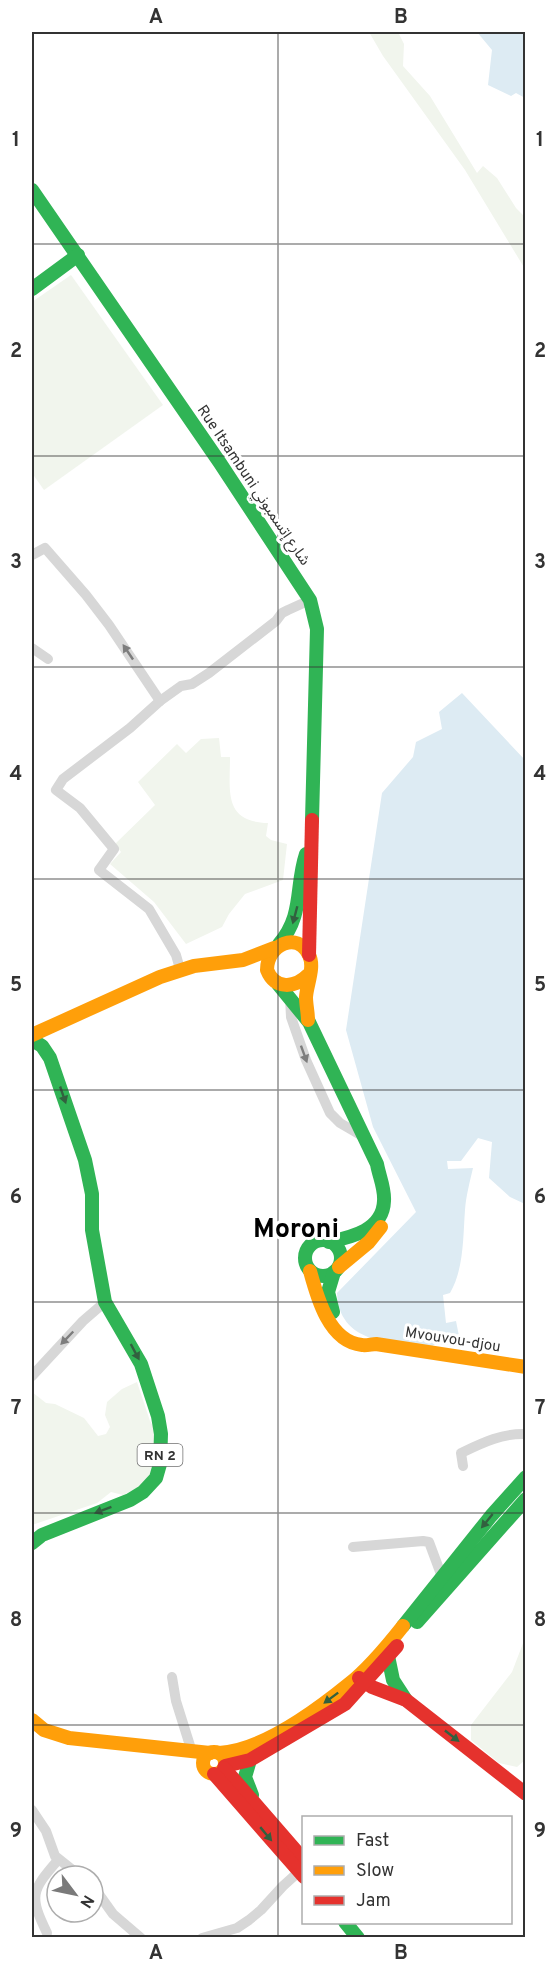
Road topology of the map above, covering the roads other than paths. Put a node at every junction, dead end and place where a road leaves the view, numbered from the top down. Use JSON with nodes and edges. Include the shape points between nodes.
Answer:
{"nodes":[{"id":1,"x":32,"y":190,"type":"edge"},
{"id":2,"x":78,"y":255,"type":"junction"},
{"id":3,"x":32,"y":289,"type":"edge"},
{"id":4,"x":32,"y":555,"type":"edge"},
{"id":5,"x":310,"y":600,"type":"junction"},
{"id":6,"x":32,"y":648,"type":"edge"},
{"id":7,"x":48,"y":659,"type":"dead end"},
{"id":8,"x":160,"y":701,"type":"junction"},
{"id":9,"x":312,"y":841,"type":"junction"},
{"id":10,"x":277,"y":946,"type":"junction"},
{"id":11,"x":309,"y":955,"type":"junction"},
{"id":12,"x":241,"y":961,"type":"junction"},
{"id":13,"x":180,"y":969,"type":"junction"},
{"id":14,"x":308,"y":975,"type":"junction"},
{"id":15,"x":273,"y":979,"type":"junction"},
{"id":16,"x":290,"y":998,"type":"junction"},
{"id":17,"x":309,"y":1022,"type":"junction"},
{"id":18,"x":56,"y":1025,"type":"junction"},
{"id":19,"x":32,"y":1035,"type":"edge"},
{"id":20,"x":32,"y":1040,"type":"edge"},
{"id":21,"x":45,"y":1050,"type":"junction"},
{"id":22,"x":364,"y":1137,"type":"junction"},
{"id":23,"x":377,"y":1164,"type":"junction"},
{"id":24,"x":329,"y":1242,"type":"junction"},
{"id":25,"x":336,"y":1270,"type":"junction"},
{"id":26,"x":310,"y":1271,"type":"junction"},
{"id":27,"x":105,"y":1302,"type":"junction"},
{"id":28,"x":376,"y":1344,"type":"junction"},
{"id":29,"x":525,"y":1367,"type":"edge"},
{"id":30,"x":32,"y":1376,"type":"edge"},
{"id":31,"x":525,"y":1434,"type":"edge"},
{"id":32,"x":463,"y":1466,"type":"dead end"},
{"id":33,"x":525,"y":1477,"type":"edge"},
{"id":34,"x":525,"y":1499,"type":"edge"},
{"id":35,"x":32,"y":1543,"type":"edge"},
{"id":36,"x":352,"y":1546,"type":"dead end"},
{"id":37,"x":446,"y":1581,"type":"junction"},
{"id":38,"x":385,"y":1652,"type":"junction"},
{"id":39,"x":172,"y":1677,"type":"dead end"},
{"id":40,"x":362,"y":1680,"type":"junction"},
{"id":41,"x":406,"y":1700,"type":"junction"},
{"id":42,"x":32,"y":1719,"type":"edge"},
{"id":43,"x":172,"y":1750,"type":"junction"},
{"id":44,"x":192,"y":1752,"type":"junction"},
{"id":45,"x":250,"y":1760,"type":"junction"},
{"id":46,"x":216,"y":1763,"type":"junction"},
{"id":47,"x":525,"y":1794,"type":"edge"},
{"id":48,"x":32,"y":1810,"type":"edge"},
{"id":49,"x":263,"y":1813,"type":"junction"},
{"id":50,"x":58,"y":1860,"type":"junction"},
{"id":51,"x":64,"y":1864,"type":"edge"},
{"id":52,"x":302,"y":1869,"type":"edge"},
{"id":53,"x":33,"y":1900,"type":"edge"},
{"id":54,"x":105,"y":1903,"type":"edge"},
{"id":55,"x":346,"y":1924,"type":"edge"},
{"id":56,"x":359,"y":1924,"type":"edge"},
{"id":57,"x":47,"y":1933,"type":"dead end"},
{"id":58,"x":222,"y":1935,"type":"edge"},
{"id":59,"x":141,"y":1938,"type":"edge"},
{"id":60,"x":202,"y":1938,"type":"edge"},
{"id":61,"x":358,"y":1938,"type":"edge"},
{"id":62,"x":370,"y":1938,"type":"edge"}],
"edges":[{"from":1,"to":2,"type":"main road","name":"Rue Itsambuni شارع إتسمبوني"},
{"from":2,"to":3,"type":"main road"},
{"from":2,"to":5,"type":"main road","name":"Rue Itsambuni شارع إتسمبوني"},
{"from":8,"to":4,"type":"street","one_way":true,"via":[[87,595],[45,548]]},
{"from":5,"to":8,"type":"street","via":[[282,613],[208,673]]},
{"from":5,"to":9,"type":"main road","name":"Rue Itsambuni شارع إتسمبوني","via":[[317,629]]},
{"from":6,"to":7,"type":"street"},
{"from":8,"to":13,"type":"street","via":[[63,779],[56,790],[80,808],[114,849],[99,870],[149,909]]},
{"from":9,"to":10,"type":"main road","name":"Rue Itsambuni شارع إتسمبوني","one_way":true,"via":[[303,860],[294,920]]},
{"from":9,"to":11,"type":"main road","name":"Rue Itsambuni شارع إتسمبوني"},
{"from":10,"to":11,"type":"main road","via":[[293,943]]},
{"from":10,"to":12,"type":"main road"},
{"from":10,"to":15,"type":"main road","via":[[267,960]]},
{"from":11,"to":14,"type":"main road"},
{"from":12,"to":13,"type":"main road"},
{"from":12,"to":15,"type":"main road"},
{"from":13,"to":18,"type":"main road","via":[[113,995]]},
{"from":14,"to":15,"type":"main road","via":[[298,984],[285,986]]},
{"from":14,"to":17,"type":"main road"},
{"from":15,"to":16,"type":"main road"},
{"from":16,"to":17,"type":"main road"},
{"from":16,"to":22,"type":"street","one_way":true,"via":[[291,1017],[302,1049],[330,1113]]},
{"from":17,"to":22,"type":"main road"},
{"from":18,"to":19,"type":"main road"},
{"from":18,"to":21,"type":"main road"},
{"from":20,"to":21,"type":"main road","number":"RN 2"},
{"from":21,"to":27,"type":"main road","number":"RN 2","one_way":true,"via":[[85,1160]]},
{"from":22,"to":23,"type":"main road"},
{"from":23,"to":24,"type":"main road","via":[[384,1195],[380,1218],[367,1231]]},
{"from":23,"to":25,"type":"main road","via":[[390,1179],[393,1196],[386,1220]]},
{"from":24,"to":25,"type":"main road","via":[[340,1252]]},
{"from":24,"to":26,"type":"main road","via":[[317,1242],[308,1249]]},
{"from":25,"to":26,"type":"main road","via":[[319,1276]]},
{"from":25,"to":28,"type":"main road","name":"Mvouvou-djou","via":[[326,1290],[331,1308],[347,1331]]},
{"from":26,"to":28,"type":"main road","name":"Mvouvou-djou","via":[[323,1310],[334,1327],[357,1344]]},
{"from":27,"to":30,"type":"street","one_way":true},
{"from":27,"to":35,"type":"main road","number":"RN 2","one_way":true,"via":[[148,1380],[161,1434],[156,1478],[130,1500],[42,1534]]},
{"from":28,"to":29,"type":"main road","name":"Mvouvou-djou"},
{"from":31,"to":32,"type":"street","via":[[492,1439],[461,1453]]},
{"from":33,"to":37,"type":"main road","one_way":true},
{"from":34,"to":37,"type":"main road"},
{"from":36,"to":37,"type":"street","via":[[429,1542]]},
{"from":37,"to":38,"type":"main road"},
{"from":38,"to":40,"type":"main road"},
{"from":38,"to":41,"type":"main road","via":[[393,1680]]},
{"from":39,"to":44,"type":"street"},
{"from":40,"to":41,"type":"main road"},
{"from":40,"to":45,"type":"main road","via":[[345,1704]]},
{"from":40,"to":46,"type":"main road","one_way":true,"via":[[289,1727]]},
{"from":41,"to":47,"type":"main road","one_way":true},
{"from":42,"to":43,"type":"main road","via":[[44,1730],[63,1737]]},
{"from":43,"to":44,"type":"main road"},
{"from":43,"to":46,"type":"main road"},
{"from":44,"to":46,"type":"main road"},
{"from":45,"to":46,"type":"main road"},
{"from":45,"to":49,"type":"main road","via":[[246,1782]]},
{"from":46,"to":49,"type":"main road"},
{"from":46,"to":52,"type":"main road","one_way":true},
{"from":48,"to":50,"type":"street"},
{"from":49,"to":52,"type":"main road"},
{"from":50,"to":51,"type":"street"},
{"from":50,"to":53,"type":"street"},
{"from":52,"to":58,"type":"street","via":[[256,1915]]},
{"from":53,"to":57,"type":"street"},
{"from":54,"to":59,"type":"street"},
{"from":55,"to":61,"type":"main road"},
{"from":56,"to":62,"type":"main road"},
{"from":58,"to":60,"type":"street"}]}
